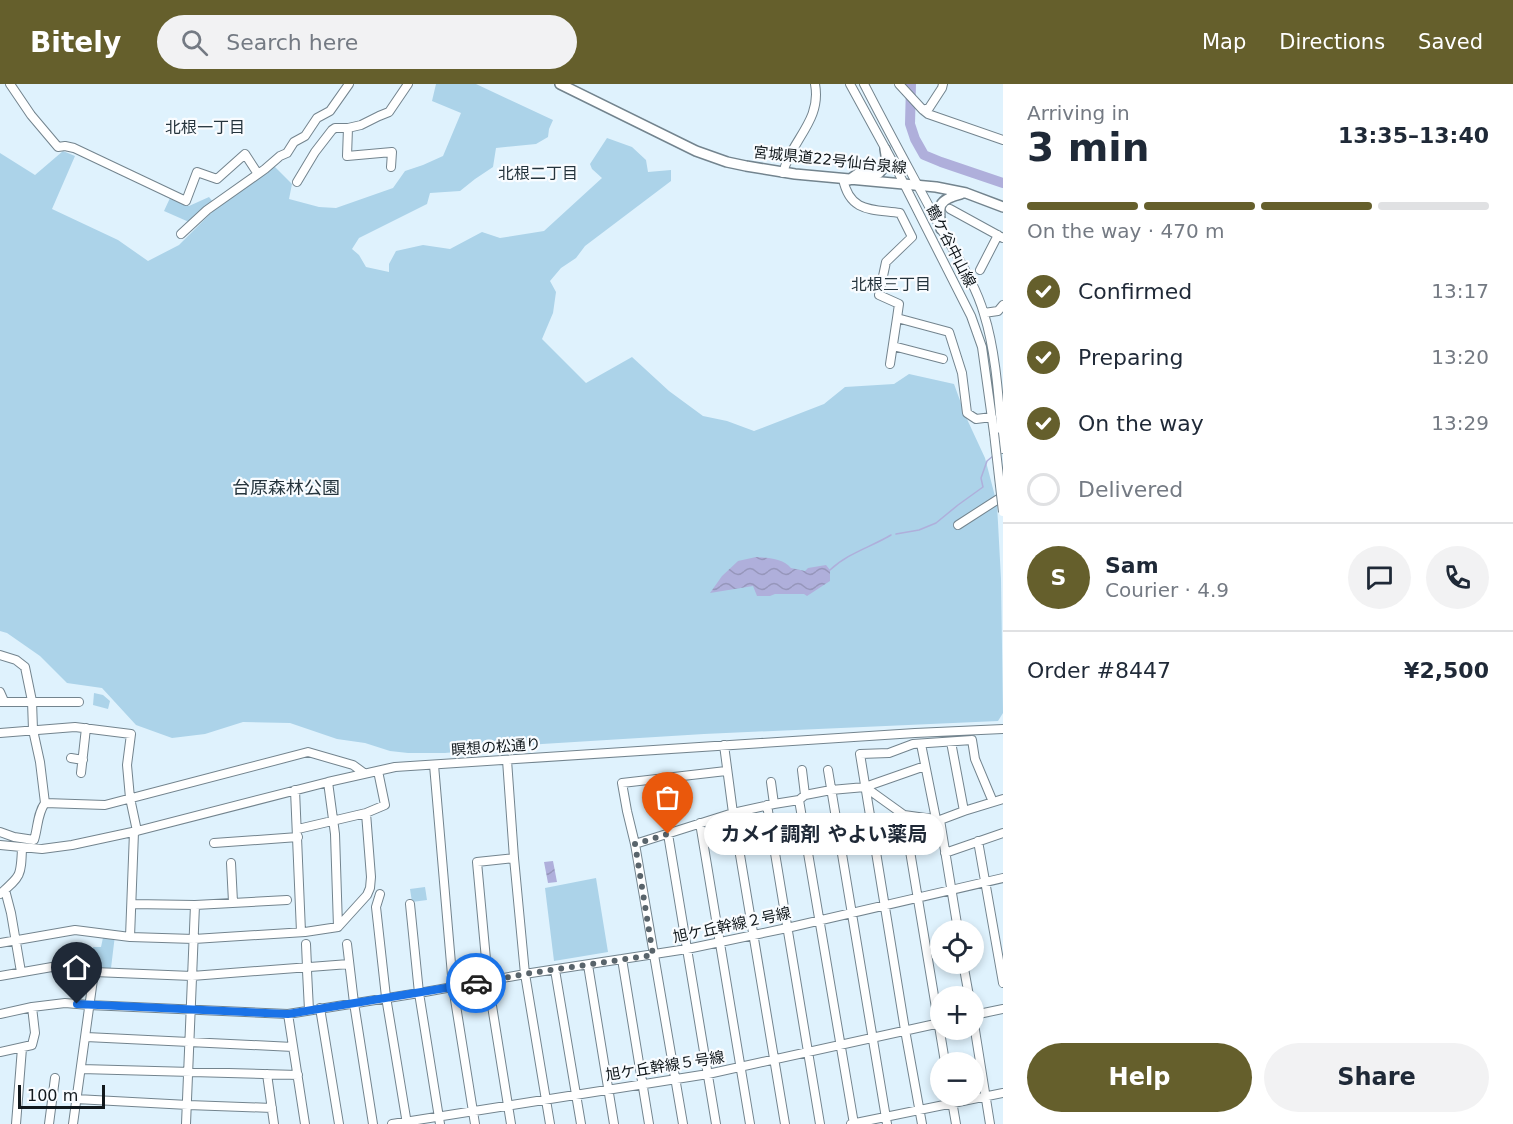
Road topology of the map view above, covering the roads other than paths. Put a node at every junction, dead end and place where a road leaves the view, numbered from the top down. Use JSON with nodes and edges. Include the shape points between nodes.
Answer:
{"nodes":[{"id":1,"x":10,"y":84,"type":"edge"},
{"id":2,"x":349,"y":84,"type":"edge"},
{"id":3,"x":408,"y":84,"type":"edge"},
{"id":4,"x":560,"y":84,"type":"edge"},
{"id":5,"x":815,"y":84,"type":"edge"},
{"id":6,"x":850,"y":84,"type":"edge"},
{"id":7,"x":943,"y":84,"type":"edge"},
{"id":8,"x":865,"y":85,"type":"edge"},
{"id":9,"x":900,"y":85,"type":"edge"},
{"id":10,"x":855,"y":93,"type":"junction"},
{"id":11,"x":921,"y":108,"type":"junction"},
{"id":12,"x":348,"y":128,"type":"junction"},
{"id":13,"x":1003,"y":140,"type":"edge"},
{"id":14,"x":885,"y":149,"type":"junction"},
{"id":15,"x":391,"y":167,"type":"dead end"},
{"id":16,"x":783,"y":172,"type":"junction"},
{"id":17,"x":258,"y":174,"type":"junction"},
{"id":18,"x":846,"y":179,"type":"junction"},
{"id":19,"x":297,"y":182,"type":"dead end"},
{"id":20,"x":904,"y":184,"type":"junction"},
{"id":21,"x":917,"y":185,"type":"junction"},
{"id":22,"x":966,"y":193,"type":"junction"},
{"id":23,"x":1003,"y":207,"type":"edge"},
{"id":24,"x":950,"y":209,"type":"dead end"},
{"id":25,"x":941,"y":228,"type":"junction"},
{"id":26,"x":181,"y":234,"type":"dead end"},
{"id":27,"x":1000,"y":237,"type":"edge"},
{"id":28,"x":980,"y":270,"type":"dead end"},
{"id":29,"x":1001,"y":310,"type":"edge"},
{"id":30,"x":984,"y":313,"type":"junction"},
{"id":31,"x":897,"y":318,"type":"junction"},
{"id":32,"x":893,"y":346,"type":"junction"},
{"id":33,"x":943,"y":359,"type":"dead end"},
{"id":34,"x":890,"y":364,"type":"dead end"},
{"id":35,"x":998,"y":416,"type":"edge"},
{"id":36,"x":998,"y":431,"type":"junction"},
{"id":37,"x":1003,"y":449,"type":"edge"},
{"id":38,"x":1003,"y":496,"type":"edge"},
{"id":39,"x":1003,"y":512,"type":"edge"},
{"id":40,"x":958,"y":525,"type":"dead end"},
{"id":41,"x":0,"y":655,"type":"edge"},
{"id":42,"x":0,"y":692,"type":"edge"},
{"id":43,"x":2,"y":701,"type":"edge"},
{"id":44,"x":32,"y":701,"type":"junction"},
{"id":45,"x":79,"y":702,"type":"dead end"},
{"id":46,"x":86,"y":728,"type":"junction"},
{"id":47,"x":1003,"y":729,"type":"edge"},
{"id":48,"x":33,"y":730,"type":"junction"},
{"id":49,"x":0,"y":733,"type":"edge"},
{"id":50,"x":951,"y":742,"type":"junction"},
{"id":51,"x":921,"y":744,"type":"junction"},
{"id":52,"x":724,"y":746,"type":"junction"},
{"id":53,"x":71,"y":758,"type":"dead end"},
{"id":54,"x":83,"y":759,"type":"junction"},
{"id":55,"x":507,"y":760,"type":"junction"},
{"id":56,"x":434,"y":765,"type":"junction"},
{"id":57,"x":925,"y":766,"type":"junction"},
{"id":58,"x":801,"y":770,"type":"dead end"},
{"id":59,"x":828,"y":770,"type":"dead end"},
{"id":60,"x":378,"y":771,"type":"junction"},
{"id":61,"x":726,"y":771,"type":"junction"},
{"id":62,"x":81,"y":773,"type":"dead end"},
{"id":63,"x":364,"y":773,"type":"junction"},
{"id":64,"x":328,"y":782,"type":"junction"},
{"id":65,"x":771,"y":782,"type":"dead end"},
{"id":66,"x":865,"y":787,"type":"junction"},
{"id":67,"x":295,"y":790,"type":"junction"},
{"id":68,"x":831,"y":790,"type":"junction"},
{"id":69,"x":802,"y":797,"type":"junction"},
{"id":70,"x":130,"y":798,"type":"junction"},
{"id":71,"x":1003,"y":800,"type":"edge"},
{"id":72,"x":993,"y":802,"type":"junction"},
{"id":73,"x":45,"y":803,"type":"junction"},
{"id":74,"x":771,"y":804,"type":"junction"},
{"id":75,"x":964,"y":810,"type":"junction"},
{"id":76,"x":366,"y":813,"type":"junction"},
{"id":77,"x":733,"y":813,"type":"junction"},
{"id":78,"x":904,"y":815,"type":"junction"},
{"id":79,"x":938,"y":819,"type":"junction"},
{"id":80,"x":333,"y":820,"type":"junction"},
{"id":81,"x":700,"y":823,"type":"junction"},
{"id":82,"x":135,"y":831,"type":"junction"},
{"id":83,"x":0,"y":832,"type":"edge"},
{"id":84,"x":298,"y":833,"type":"junction"},
{"id":85,"x":1003,"y":833,"type":"edge"},
{"id":86,"x":668,"y":834,"type":"junction"},
{"id":87,"x":978,"y":841,"type":"junction"},
{"id":88,"x":213,"y":843,"type":"dead end"},
{"id":89,"x":635,"y":844,"type":"junction"},
{"id":90,"x":0,"y":845,"type":"edge"},
{"id":91,"x":22,"y":848,"type":"junction"},
{"id":92,"x":945,"y":853,"type":"junction"},
{"id":93,"x":514,"y":858,"type":"junction"},
{"id":94,"x":231,"y":863,"type":"dead end"},
{"id":95,"x":1003,"y":878,"type":"edge"},
{"id":96,"x":985,"y":882,"type":"junction"},
{"id":97,"x":951,"y":891,"type":"junction"},
{"id":98,"x":2,"y":892,"type":"edge"},
{"id":99,"x":380,"y":894,"type":"dead end"},
{"id":100,"x":917,"y":898,"type":"junction"},
{"id":101,"x":286,"y":900,"type":"dead end"},
{"id":102,"x":233,"y":902,"type":"junction"},
{"id":103,"x":132,"y":904,"type":"junction"},
{"id":104,"x":410,"y":904,"type":"dead end"},
{"id":105,"x":195,"y":905,"type":"junction"},
{"id":106,"x":884,"y":905,"type":"junction"},
{"id":107,"x":852,"y":912,"type":"junction"},
{"id":108,"x":819,"y":920,"type":"junction"},
{"id":109,"x":956,"y":920,"type":"edge"},
{"id":110,"x":338,"y":927,"type":"junction"},
{"id":111,"x":787,"y":928,"type":"junction"},
{"id":112,"x":301,"y":932,"type":"junction"},
{"id":113,"x":754,"y":935,"type":"junction"},
{"id":114,"x":130,"y":937,"type":"junction"},
{"id":115,"x":194,"y":939,"type":"junction"},
{"id":116,"x":15,"y":941,"type":"junction"},
{"id":117,"x":719,"y":942,"type":"junction"},
{"id":118,"x":0,"y":943,"type":"edge"},
{"id":119,"x":306,"y":944,"type":"dead end"},
{"id":120,"x":347,"y":944,"type":"dead end"},
{"id":121,"x":687,"y":949,"type":"junction"},
{"id":122,"x":653,"y":955,"type":"junction"},
{"id":123,"x":622,"y":959,"type":"junction"},
{"id":124,"x":349,"y":964,"type":"junction"},
{"id":125,"x":588,"y":965,"type":"junction"},
{"id":126,"x":307,"y":969,"type":"junction"},
{"id":127,"x":555,"y":970,"type":"junction"},
{"id":128,"x":21,"y":972,"type":"junction"},
{"id":129,"x":94,"y":972,"type":"junction"},
{"id":130,"x":525,"y":974,"type":"junction"},
{"id":131,"x":0,"y":976,"type":"edge"},
{"id":132,"x":192,"y":976,"type":"junction"},
{"id":133,"x":488,"y":981,"type":"junction"},
{"id":134,"x":1003,"y":983,"type":"edge"},
{"id":135,"x":932,"y":986,"type":"edge"},
{"id":136,"x":453,"y":987,"type":"junction"},
{"id":137,"x":419,"y":993,"type":"junction"},
{"id":138,"x":386,"y":997,"type":"junction"},
{"id":139,"x":354,"y":1003,"type":"junction"},
{"id":140,"x":89,"y":1005,"type":"junction"},
{"id":141,"x":32,"y":1007,"type":"junction"},
{"id":142,"x":320,"y":1008,"type":"junction"},
{"id":143,"x":1003,"y":1009,"type":"edge"},
{"id":144,"x":191,"y":1010,"type":"junction"},
{"id":145,"x":309,"y":1010,"type":"junction"},
{"id":146,"x":984,"y":1013,"type":"edge"},
{"id":147,"x":0,"y":1014,"type":"edge"},
{"id":148,"x":288,"y":1014,"type":"junction"},
{"id":149,"x":930,"y":1025,"type":"edge"},
{"id":150,"x":905,"y":1030,"type":"junction"},
{"id":151,"x":86,"y":1037,"type":"junction"},
{"id":152,"x":873,"y":1037,"type":"junction"},
{"id":153,"x":976,"y":1040,"type":"edge"},
{"id":154,"x":190,"y":1041,"type":"junction"},
{"id":155,"x":840,"y":1044,"type":"junction"},
{"id":156,"x":22,"y":1047,"type":"junction"},
{"id":157,"x":293,"y":1047,"type":"junction"},
{"id":158,"x":0,"y":1052,"type":"edge"},
{"id":159,"x":807,"y":1052,"type":"junction"},
{"id":160,"x":774,"y":1059,"type":"junction"},
{"id":161,"x":740,"y":1067,"type":"junction"},
{"id":162,"x":81,"y":1069,"type":"junction"},
{"id":163,"x":189,"y":1073,"type":"junction"},
{"id":164,"x":267,"y":1074,"type":"junction"},
{"id":165,"x":708,"y":1074,"type":"junction"},
{"id":166,"x":297,"y":1075,"type":"junction"},
{"id":167,"x":55,"y":1078,"type":"dead end"},
{"id":168,"x":676,"y":1079,"type":"junction"},
{"id":169,"x":642,"y":1084,"type":"junction"},
{"id":170,"x":609,"y":1089,"type":"junction"},
{"id":171,"x":1003,"y":1093,"type":"edge"},
{"id":172,"x":576,"y":1095,"type":"junction"},
{"id":173,"x":985,"y":1096,"type":"junction"},
{"id":174,"x":76,"y":1099,"type":"junction"},
{"id":175,"x":546,"y":1100,"type":"junction"},
{"id":176,"x":188,"y":1105,"type":"junction"},
{"id":177,"x":508,"y":1105,"type":"junction"},
{"id":178,"x":932,"y":1106,"type":"edge"},
{"id":179,"x":953,"y":1106,"type":"edge"},
{"id":180,"x":272,"y":1108,"type":"junction"},
{"id":181,"x":920,"y":1110,"type":"junction"},
{"id":182,"x":473,"y":1111,"type":"junction"},
{"id":183,"x":440,"y":1120,"type":"edge"},
{"id":184,"x":887,"y":1120,"type":"edge"},
{"id":185,"x":407,"y":1123,"type":"edge"},
{"id":186,"x":16,"y":1124,"type":"edge"},
{"id":187,"x":49,"y":1124,"type":"edge"},
{"id":188,"x":73,"y":1124,"type":"edge"},
{"id":189,"x":186,"y":1124,"type":"edge"},
{"id":190,"x":274,"y":1124,"type":"edge"},
{"id":191,"x":305,"y":1124,"type":"edge"},
{"id":192,"x":339,"y":1124,"type":"edge"},
{"id":193,"x":373,"y":1124,"type":"edge"},
{"id":194,"x":392,"y":1124,"type":"edge"},
{"id":195,"x":475,"y":1124,"type":"edge"},
{"id":196,"x":512,"y":1124,"type":"edge"},
{"id":197,"x":550,"y":1124,"type":"edge"},
{"id":198,"x":581,"y":1124,"type":"edge"},
{"id":199,"x":614,"y":1124,"type":"edge"},
{"id":200,"x":649,"y":1124,"type":"edge"},
{"id":201,"x":683,"y":1124,"type":"edge"},
{"id":202,"x":716,"y":1124,"type":"edge"},
{"id":203,"x":750,"y":1124,"type":"edge"},
{"id":204,"x":784,"y":1124,"type":"edge"},
{"id":205,"x":820,"y":1124,"type":"edge"},
{"id":206,"x":853,"y":1124,"type":"edge"},
{"id":207,"x":922,"y":1124,"type":"edge"},
{"id":208,"x":956,"y":1124,"type":"edge"},
{"id":209,"x":990,"y":1124,"type":"edge"}],
"edges":[{"from":1,"to":17,"type":"street","via":[[58,147],[74,148],[186,201],[197,172],[217,179],[245,154]]},
{"from":2,"to":17,"type":"street","via":[[305,136]]},
{"from":3,"to":12,"type":"street","via":[[389,112]]},
{"from":4,"to":16,"type":"main road","name":"宮城県道22号仙台泉線","via":[[696,151],[727,162]]},
{"from":5,"to":16,"type":"street","via":[[816,107]]},
{"from":6,"to":10,"type":"street","name":"鶴ケ谷中山線"},
{"from":7,"to":11,"type":"street","via":[[929,108]]},
{"from":8,"to":10,"type":"street"},
{"from":8,"to":21,"type":"street"},
{"from":9,"to":11,"type":"street"},
{"from":10,"to":14,"type":"street","name":"鶴ケ谷中山線"},
{"from":11,"to":13,"type":"street","via":[[928,114]]},
{"from":12,"to":15,"type":"street","via":[[346,156],[392,152]]},
{"from":12,"to":19,"type":"street","via":[[332,130]]},
{"from":14,"to":18,"type":"main road","via":[[887,160],[879,172],[859,173]]},
{"from":14,"to":20,"type":"street","name":"鶴ケ谷中山線"},
{"from":16,"to":18,"type":"main road","name":"宮城県道22号仙台泉線"},
{"from":17,"to":26,"type":"street"},
{"from":18,"to":20,"type":"main road","name":"宮城県道22号仙台泉線"},
{"from":18,"to":31,"type":"street","via":[[845,189],[854,203],[900,213],[912,237],[886,262],[879,295],[899,304]]},
{"from":20,"to":21,"type":"main road","name":"宮城県道22号仙台泉線"},
{"from":20,"to":35,"type":"street","name":"鶴ケ谷中山線","via":[[976,329]]},
{"from":21,"to":22,"type":"main road","name":"宮城県道22号仙台泉線"},
{"from":21,"to":25,"type":"street"},
{"from":22,"to":23,"type":"main road","name":"宮城県道22号仙台泉線"},
{"from":22,"to":25,"type":"main road","via":[[948,197],[940,205]]},
{"from":24,"to":27,"type":"street"},
{"from":25,"to":30,"type":"street"},
{"from":27,"to":28,"type":"street"},
{"from":29,"to":30,"type":"street"},
{"from":30,"to":35,"type":"street"},
{"from":31,"to":32,"type":"street"},
{"from":31,"to":35,"type":"street","via":[[949,332],[962,373],[967,413],[976,419]]},
{"from":32,"to":33,"type":"street"},
{"from":32,"to":34,"type":"street"},
{"from":35,"to":36,"type":"street","name":"鶴ケ谷中山線"},
{"from":36,"to":37,"type":"street"},
{"from":36,"to":39,"type":"street","bridge":true},
{"from":38,"to":40,"type":"street"},
{"from":41,"to":44,"type":"street","via":[[25,667]]},
{"from":42,"to":43,"type":"street"},
{"from":43,"to":44,"type":"street"},
{"from":44,"to":45,"type":"street"},
{"from":44,"to":48,"type":"street"},
{"from":46,"to":48,"type":"street"},
{"from":46,"to":54,"type":"street"},
{"from":46,"to":70,"type":"street","via":[[131,734],[127,765]]},
{"from":47,"to":52,"type":"street","name":"瞑想の松通り"},
{"from":48,"to":49,"type":"street"},
{"from":48,"to":73,"type":"street"},
{"from":50,"to":51,"type":"street"},
{"from":50,"to":72,"type":"street","via":[[972,740],[975,759]]},
{"from":50,"to":75,"type":"street"},
{"from":51,"to":57,"type":"street"},
{"from":51,"to":66,"type":"street","via":[[890,753],[860,754]]},
{"from":52,"to":55,"type":"street","name":"瞑想の松通り"},
{"from":52,"to":61,"type":"street"},
{"from":53,"to":54,"type":"street"},
{"from":54,"to":62,"type":"street"},
{"from":55,"to":56,"type":"street","name":"瞑想の松通り"},
{"from":55,"to":93,"type":"street"},
{"from":56,"to":60,"type":"street","name":"瞑想の松通り"},
{"from":56,"to":136,"type":"street"},
{"from":57,"to":66,"type":"street"},
{"from":57,"to":79,"type":"street"},
{"from":58,"to":69,"type":"street"},
{"from":59,"to":68,"type":"street"},
{"from":60,"to":63,"type":"street","name":"瞑想の松通り"},
{"from":60,"to":76,"type":"street","via":[[385,805]]},
{"from":61,"to":77,"type":"street"},
{"from":61,"to":89,"type":"street","via":[[622,783]]},
{"from":63,"to":64,"type":"street","name":"瞑想の松通り"},
{"from":63,"to":70,"type":"street","via":[[353,765],[308,752]]},
{"from":64,"to":67,"type":"street","name":"瞑想の松通り"},
{"from":64,"to":80,"type":"street"},
{"from":65,"to":74,"type":"street"},
{"from":66,"to":68,"type":"street"},
{"from":66,"to":78,"type":"street"},
{"from":66,"to":106,"type":"street"},
{"from":67,"to":82,"type":"street","name":"瞑想の松通り"},
{"from":67,"to":84,"type":"street"},
{"from":68,"to":69,"type":"street"},
{"from":68,"to":107,"type":"street"},
{"from":69,"to":74,"type":"street"},
{"from":69,"to":108,"type":"street"},
{"from":70,"to":73,"type":"street","via":[[105,805]]},
{"from":70,"to":82,"type":"street"},
{"from":71,"to":72,"type":"street"},
{"from":72,"to":75,"type":"street"},
{"from":73,"to":83,"type":"street","via":[[34,840]]},
{"from":74,"to":77,"type":"street"},
{"from":74,"to":111,"type":"street"},
{"from":75,"to":79,"type":"street"},
{"from":76,"to":80,"type":"street"},
{"from":76,"to":110,"type":"street","via":[[370,888]]},
{"from":77,"to":81,"type":"street"},
{"from":77,"to":113,"type":"street"},
{"from":78,"to":79,"type":"street"},
{"from":78,"to":100,"type":"street"},
{"from":79,"to":92,"type":"street"},
{"from":80,"to":84,"type":"street"},
{"from":80,"to":110,"type":"street"},
{"from":81,"to":86,"type":"street"},
{"from":81,"to":117,"type":"street"},
{"from":82,"to":91,"type":"street","name":"瞑想の松通り","via":[[63,847]]},
{"from":82,"to":103,"type":"street"},
{"from":84,"to":88,"type":"street"},
{"from":84,"to":112,"type":"street"},
{"from":85,"to":87,"type":"street"},
{"from":86,"to":89,"type":"street"},
{"from":86,"to":121,"type":"street"},
{"from":87,"to":92,"type":"street"},
{"from":87,"to":96,"type":"street"},
{"from":89,"to":122,"type":"street"},
{"from":90,"to":91,"type":"street","name":"瞑想の松通り"},
{"from":91,"to":98,"type":"street","via":[[21,872]]},
{"from":92,"to":97,"type":"street"},
{"from":93,"to":130,"type":"street"},
{"from":93,"to":133,"type":"street","via":[[477,862]]},
{"from":94,"to":102,"type":"street"},
{"from":95,"to":96,"type":"street","name":"旭ケ丘幹線２号線"},
{"from":96,"to":97,"type":"street","name":"旭ケ丘幹線２号線"},
{"from":96,"to":134,"type":"street"},
{"from":97,"to":100,"type":"street","name":"旭ケ丘幹線２号線"},
{"from":97,"to":109,"type":"street"},
{"from":98,"to":116,"type":"street","via":[[11,913]]},
{"from":99,"to":138,"type":"street","via":[[376,907]]},
{"from":100,"to":106,"type":"street","name":"旭ケ丘幹線２号線"},
{"from":100,"to":135,"type":"street"},
{"from":101,"to":102,"type":"street"},
{"from":102,"to":105,"type":"street"},
{"from":103,"to":105,"type":"street"},
{"from":103,"to":114,"type":"street"},
{"from":104,"to":137,"type":"street"},
{"from":105,"to":115,"type":"street"},
{"from":106,"to":107,"type":"street","name":"旭ケ丘幹線２号線"},
{"from":106,"to":150,"type":"street"},
{"from":107,"to":108,"type":"street","name":"旭ケ丘幹線２号線"},
{"from":107,"to":152,"type":"street"},
{"from":108,"to":111,"type":"street","name":"旭ケ丘幹線２号線"},
{"from":108,"to":155,"type":"street"},
{"from":110,"to":112,"type":"street"},
{"from":111,"to":113,"type":"street","name":"旭ケ丘幹線２号線"},
{"from":111,"to":159,"type":"street"},
{"from":112,"to":115,"type":"street"},
{"from":113,"to":117,"type":"street","name":"旭ケ丘幹線２号線"},
{"from":113,"to":160,"type":"street"},
{"from":114,"to":115,"type":"street"},
{"from":114,"to":116,"type":"street","via":[[75,930]]},
{"from":115,"to":132,"type":"street"},
{"from":116,"to":118,"type":"street"},
{"from":116,"to":128,"type":"street"},
{"from":117,"to":121,"type":"street","name":"旭ケ丘幹線２号線"},
{"from":117,"to":161,"type":"street"},
{"from":119,"to":126,"type":"street"},
{"from":120,"to":124,"type":"street"},
{"from":121,"to":122,"type":"street","name":"旭ケ丘幹線２号線"},
{"from":121,"to":165,"type":"street"},
{"from":122,"to":123,"type":"street","name":"旭ケ丘幹線２号線"},
{"from":122,"to":168,"type":"street"},
{"from":123,"to":125,"type":"street","name":"旭ケ丘幹線２号線"},
{"from":123,"to":169,"type":"street"},
{"from":124,"to":126,"type":"street"},
{"from":124,"to":139,"type":"street"},
{"from":125,"to":127,"type":"street","name":"旭ケ丘幹線２号線"},
{"from":125,"to":170,"type":"street"},
{"from":126,"to":132,"type":"street"},
{"from":126,"to":145,"type":"street"},
{"from":127,"to":130,"type":"street","name":"旭ケ丘幹線２号線"},
{"from":127,"to":172,"type":"street"},
{"from":128,"to":129,"type":"street","via":[[69,964],[92,966]]},
{"from":128,"to":131,"type":"street"},
{"from":129,"to":132,"type":"street"},
{"from":129,"to":140,"type":"street"},
{"from":130,"to":133,"type":"street","name":"旭ケ丘幹線２号線"},
{"from":130,"to":175,"type":"street"},
{"from":132,"to":144,"type":"street"},
{"from":133,"to":136,"type":"street","name":"旭ケ丘幹線２号線"},
{"from":133,"to":177,"type":"street"},
{"from":136,"to":137,"type":"street","name":"旭ケ丘幹線２号線"},
{"from":136,"to":182,"type":"street"},
{"from":137,"to":138,"type":"street","name":"旭ケ丘幹線２号線"},
{"from":137,"to":183,"type":"street"},
{"from":138,"to":139,"type":"street","name":"旭ケ丘幹線２号線"},
{"from":138,"to":185,"type":"street"},
{"from":139,"to":142,"type":"street","name":"旭ケ丘幹線２号線"},
{"from":139,"to":193,"type":"street"},
{"from":140,"to":141,"type":"street","name":"旭ケ丘幹線２号線"},
{"from":140,"to":144,"type":"street","name":"旭ケ丘幹線２号線"},
{"from":140,"to":151,"type":"street"},
{"from":141,"to":147,"type":"street","name":"旭ケ丘幹線２号線"},
{"from":141,"to":156,"type":"street","via":[[33,1043]]},
{"from":142,"to":145,"type":"street","name":"旭ケ丘幹線２号線"},
{"from":142,"to":192,"type":"street"},
{"from":143,"to":146,"type":"street"},
{"from":144,"to":148,"type":"street","name":"旭ケ丘幹線２号線"},
{"from":144,"to":154,"type":"street"},
{"from":145,"to":148,"type":"street","name":"旭ケ丘幹線２号線"},
{"from":148,"to":157,"type":"street"},
{"from":149,"to":150,"type":"street","name":"旭ケ丘幹線５号線"},
{"from":150,"to":152,"type":"street","name":"旭ケ丘幹線５号線"},
{"from":150,"to":181,"type":"street"},
{"from":151,"to":154,"type":"street"},
{"from":151,"to":162,"type":"street"},
{"from":152,"to":155,"type":"street","name":"旭ケ丘幹線５号線"},
{"from":152,"to":184,"type":"street"},
{"from":153,"to":173,"type":"street"},
{"from":154,"to":157,"type":"street"},
{"from":154,"to":163,"type":"street"},
{"from":155,"to":159,"type":"street","name":"旭ケ丘幹線５号線"},
{"from":155,"to":206,"type":"street"},
{"from":156,"to":158,"type":"street"},
{"from":156,"to":186,"type":"street"},
{"from":157,"to":166,"type":"street"},
{"from":159,"to":160,"type":"street","name":"旭ケ丘幹線５号線"},
{"from":159,"to":205,"type":"street"},
{"from":160,"to":161,"type":"street","name":"旭ケ丘幹線５号線"},
{"from":160,"to":204,"type":"street"},
{"from":161,"to":165,"type":"street","name":"旭ケ丘幹線５号線"},
{"from":161,"to":203,"type":"street"},
{"from":162,"to":163,"type":"street"},
{"from":162,"to":174,"type":"street"},
{"from":163,"to":164,"type":"street"},
{"from":163,"to":176,"type":"street"},
{"from":164,"to":166,"type":"street"},
{"from":164,"to":180,"type":"street"},
{"from":165,"to":168,"type":"street","name":"旭ケ丘幹線５号線"},
{"from":165,"to":202,"type":"street"},
{"from":166,"to":191,"type":"street"},
{"from":167,"to":187,"type":"street"},
{"from":168,"to":169,"type":"street","name":"旭ケ丘幹線５号線"},
{"from":168,"to":201,"type":"street"},
{"from":169,"to":170,"type":"street","name":"旭ケ丘幹線５号線"},
{"from":169,"to":200,"type":"street"},
{"from":170,"to":172,"type":"street","name":"旭ケ丘幹線５号線"},
{"from":170,"to":199,"type":"street"},
{"from":171,"to":173,"type":"street"},
{"from":172,"to":175,"type":"street","name":"旭ケ丘幹線５号線"},
{"from":172,"to":198,"type":"street"},
{"from":173,"to":209,"type":"street"},
{"from":174,"to":176,"type":"street"},
{"from":174,"to":188,"type":"street"},
{"from":175,"to":177,"type":"street","name":"旭ケ丘幹線５号線"},
{"from":175,"to":197,"type":"street"},
{"from":176,"to":180,"type":"street"},
{"from":176,"to":189,"type":"street"},
{"from":177,"to":182,"type":"street","name":"旭ケ丘幹線５号線"},
{"from":177,"to":196,"type":"street"},
{"from":178,"to":181,"type":"street"},
{"from":179,"to":208,"type":"street"},
{"from":180,"to":190,"type":"street"},
{"from":181,"to":184,"type":"street"},
{"from":181,"to":207,"type":"street"},
{"from":182,"to":183,"type":"street","name":"旭ケ丘幹線５号線"},
{"from":182,"to":195,"type":"street"},
{"from":183,"to":185,"type":"street","name":"旭ケ丘幹線５号線"},
{"from":184,"to":206,"type":"street"},
{"from":185,"to":194,"type":"street","name":"旭ケ丘幹線５号線"}]}
